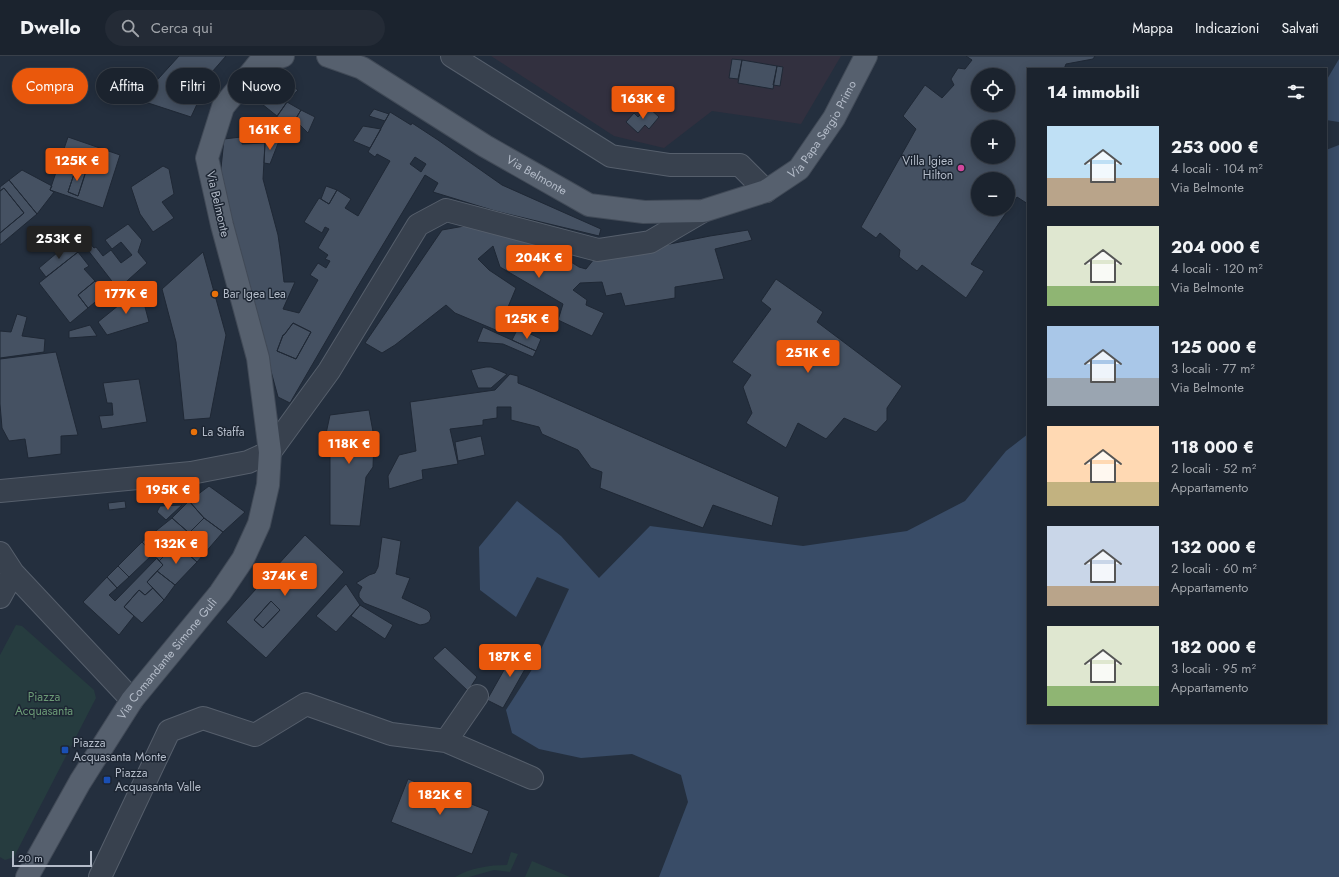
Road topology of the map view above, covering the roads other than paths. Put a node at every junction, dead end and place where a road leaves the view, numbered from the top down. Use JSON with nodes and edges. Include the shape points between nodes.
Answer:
{"nodes":[{"id":1,"x":283,"y":56,"type":"edge"},
{"id":2,"x":328,"y":56,"type":"edge"},
{"id":3,"x":452,"y":56,"type":"edge"},
{"id":4,"x":866,"y":56,"type":"edge"},
{"id":5,"x":766,"y":191,"type":"junction"},
{"id":6,"x":703,"y":211,"type":"junction"},
{"id":7,"x":270,"y":452,"type":"junction"},
{"id":8,"x":0,"y":491,"type":"edge"},
{"id":9,"x":0,"y":554,"type":"edge"},
{"id":10,"x":13,"y":573,"type":"junction"},
{"id":11,"x":0,"y":597,"type":"edge"},
{"id":12,"x":477,"y":696,"type":"dead end"},
{"id":13,"x":132,"y":700,"type":"junction"},
{"id":14,"x":446,"y":741,"type":"junction"},
{"id":15,"x":532,"y":778,"type":"dead end"},
{"id":16,"x":27,"y":877,"type":"edge"},
{"id":17,"x":100,"y":877,"type":"edge"}],
"edges":[{"from":1,"to":7,"type":"main road","name":"Via Belmonte","via":[[259,63],[223,107],[207,158],[222,225],[258,358]]},
{"from":2,"to":6,"type":"main road","name":"Via Belmonte","via":[[362,68],[486,146],[589,205],[644,212]]},
{"from":3,"to":5,"type":"street","via":[[611,156],[670,165],[740,165]]},
{"from":4,"to":5,"type":"main road","name":"Via Papa Sergio Primo","via":[[834,118],[799,169]]},
{"from":5,"to":6,"type":"main road","name":"Via Belmonte"},
{"from":6,"to":7,"type":"street","via":[[650,242],[598,250],[446,210],[418,224],[329,371]]},
{"from":7,"to":8,"type":"street","via":[[248,462],[191,473]]},
{"from":7,"to":13,"type":"main road","name":"Via Comandante Simone Gulì","via":[[268,485],[259,524],[243,559],[220,593]]},
{"from":9,"to":10,"type":"street"},
{"from":10,"to":11,"type":"street"},
{"from":10,"to":13,"type":"street"},
{"from":12,"to":14,"type":"street"},
{"from":13,"to":16,"type":"main road","name":"Via Comandante Simone Gulì","via":[[80,782]]},
{"from":14,"to":15,"type":"street"},
{"from":14,"to":17,"type":"street","via":[[391,734],[306,704],[255,735],[203,718],[169,731]]}]}
